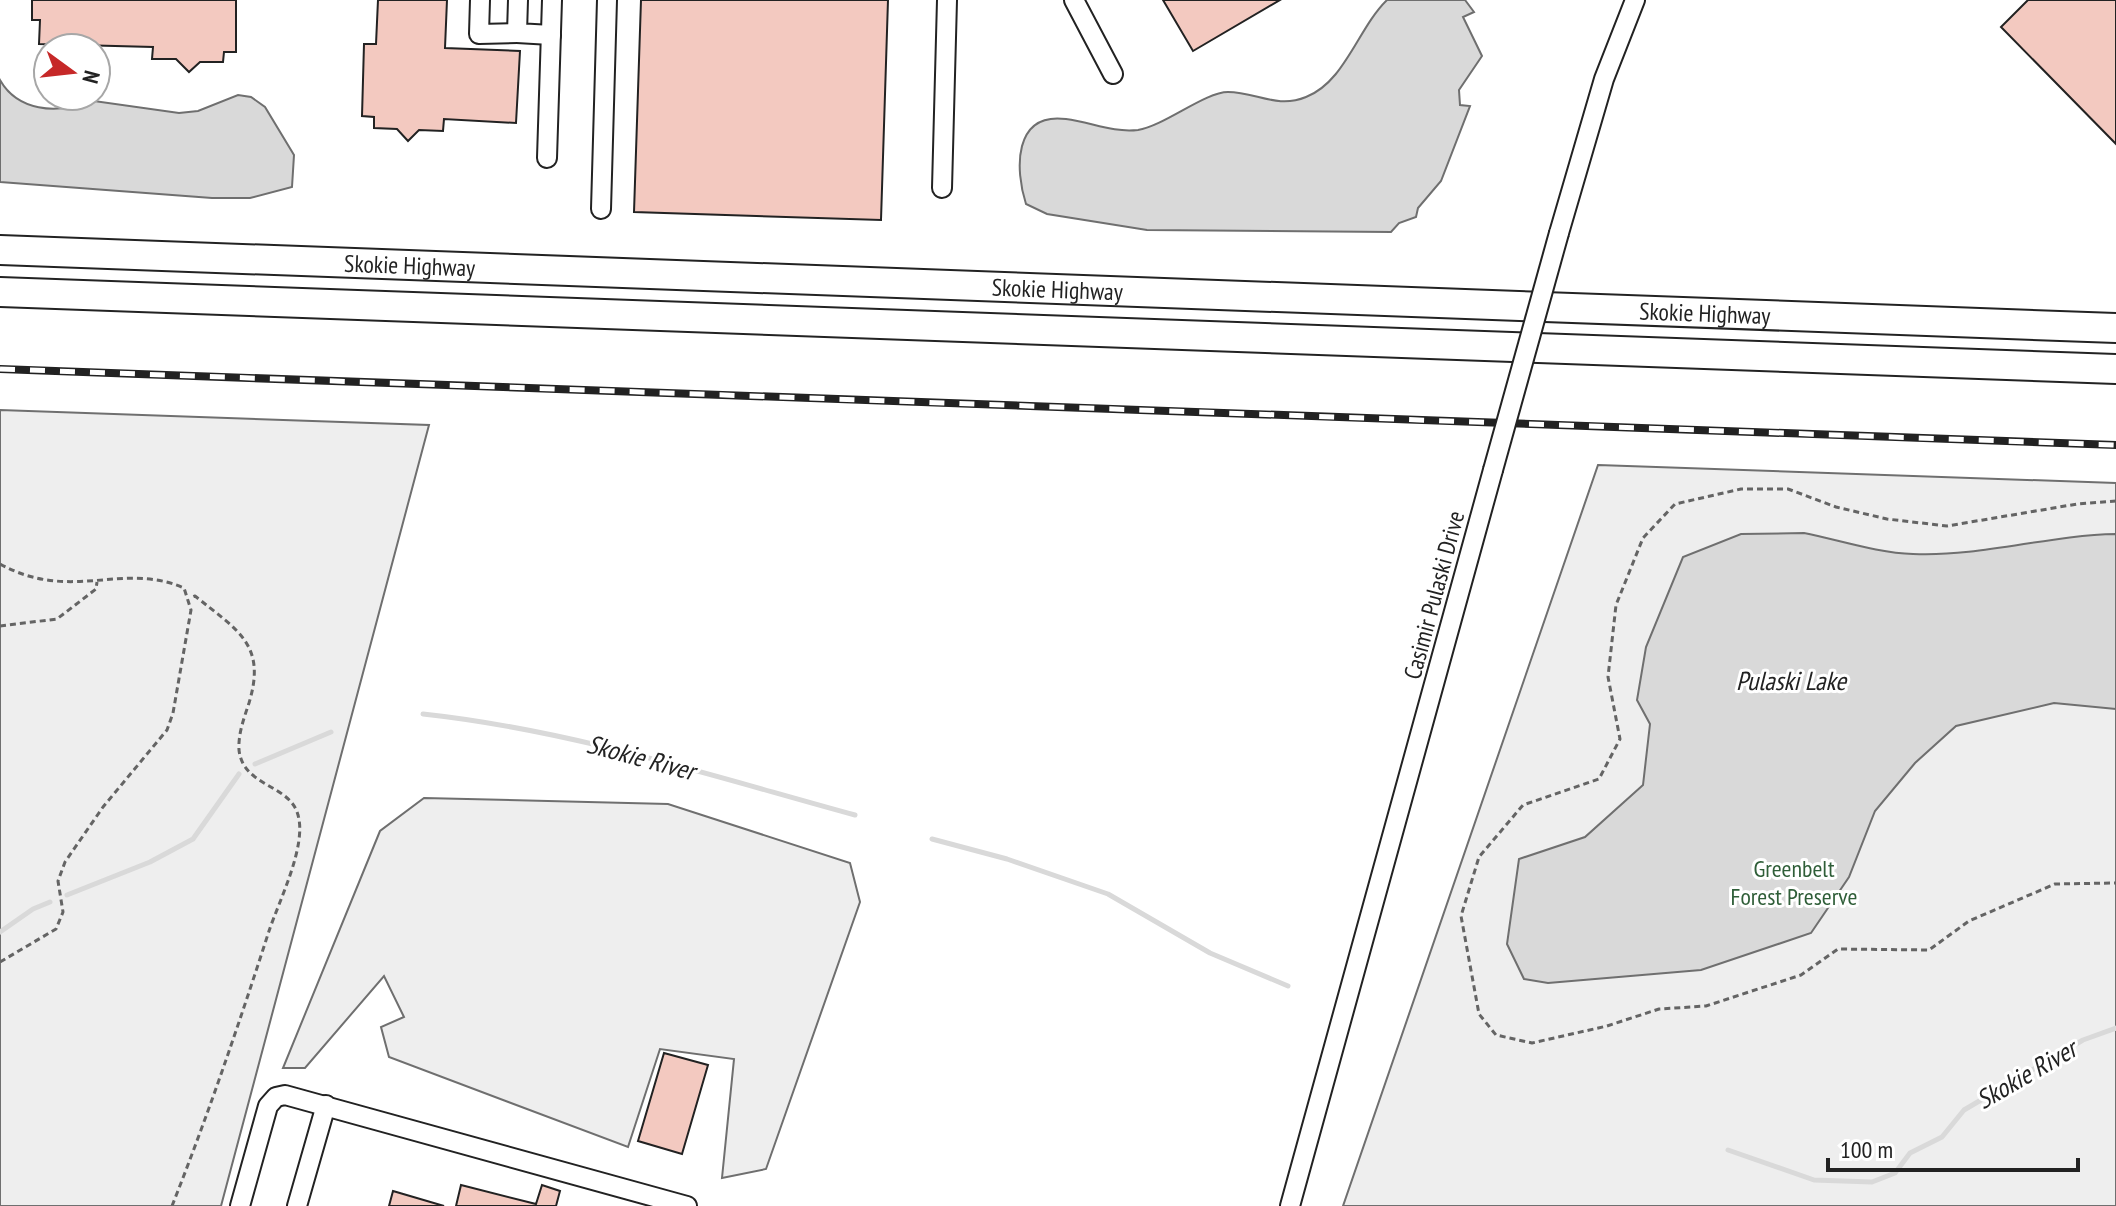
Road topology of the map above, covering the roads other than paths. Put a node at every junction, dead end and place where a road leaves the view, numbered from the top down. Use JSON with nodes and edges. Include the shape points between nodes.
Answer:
{"nodes":[{"id":1,"x":480,"y":0,"type":"edge"},
{"id":2,"x":518,"y":0,"type":"edge"},
{"id":3,"x":552,"y":0,"type":"edge"},
{"id":4,"x":607,"y":0,"type":"edge"},
{"id":5,"x":947,"y":0,"type":"edge"},
{"id":6,"x":1074,"y":0,"type":"edge"},
{"id":7,"x":1635,"y":0,"type":"edge"},
{"id":8,"x":517,"y":33,"type":"junction"},
{"id":9,"x":551,"y":35,"type":"junction"},
{"id":10,"x":1113,"y":74,"type":"dead end"},
{"id":11,"x":547,"y":158,"type":"dead end"},
{"id":12,"x":942,"y":188,"type":"dead end"},
{"id":13,"x":601,"y":209,"type":"dead end"},
{"id":14,"x":0,"y":250,"type":"edge"},
{"id":15,"x":0,"y":292,"type":"edge"},
{"id":16,"x":2116,"y":328,"type":"edge"},
{"id":17,"x":2116,"y":369,"type":"edge"},
{"id":18,"x":326,"y":1105,"type":"junction"},
{"id":19,"x":240,"y":1206,"type":"edge"},
{"id":20,"x":297,"y":1206,"type":"edge"},
{"id":21,"x":687,"y":1206,"type":"edge"},
{"id":22,"x":1290,"y":1206,"type":"edge"}],
"edges":[{"from":1,"to":8,"type":"street","via":[[479,34]]},
{"from":2,"to":8,"type":"street"},
{"from":3,"to":9,"type":"street"},
{"from":4,"to":13,"type":"street"},
{"from":5,"to":12,"type":"street"},
{"from":6,"to":10,"type":"street"},
{"from":7,"to":22,"type":"street","name":"Casimir Pulaski Drive","bridge":true,"via":[[1604,79],[1559,233]]},
{"from":8,"to":9,"type":"street"},
{"from":9,"to":11,"type":"street"},
{"from":14,"to":16,"type":"highway","name":"Skokie Highway"},
{"from":15,"to":17,"type":"highway","name":"Skokie Highway"},
{"from":18,"to":19,"type":"street","via":[[285,1095],[268,1106]]},
{"from":18,"to":20,"type":"street"},
{"from":18,"to":21,"type":"street"}]}
